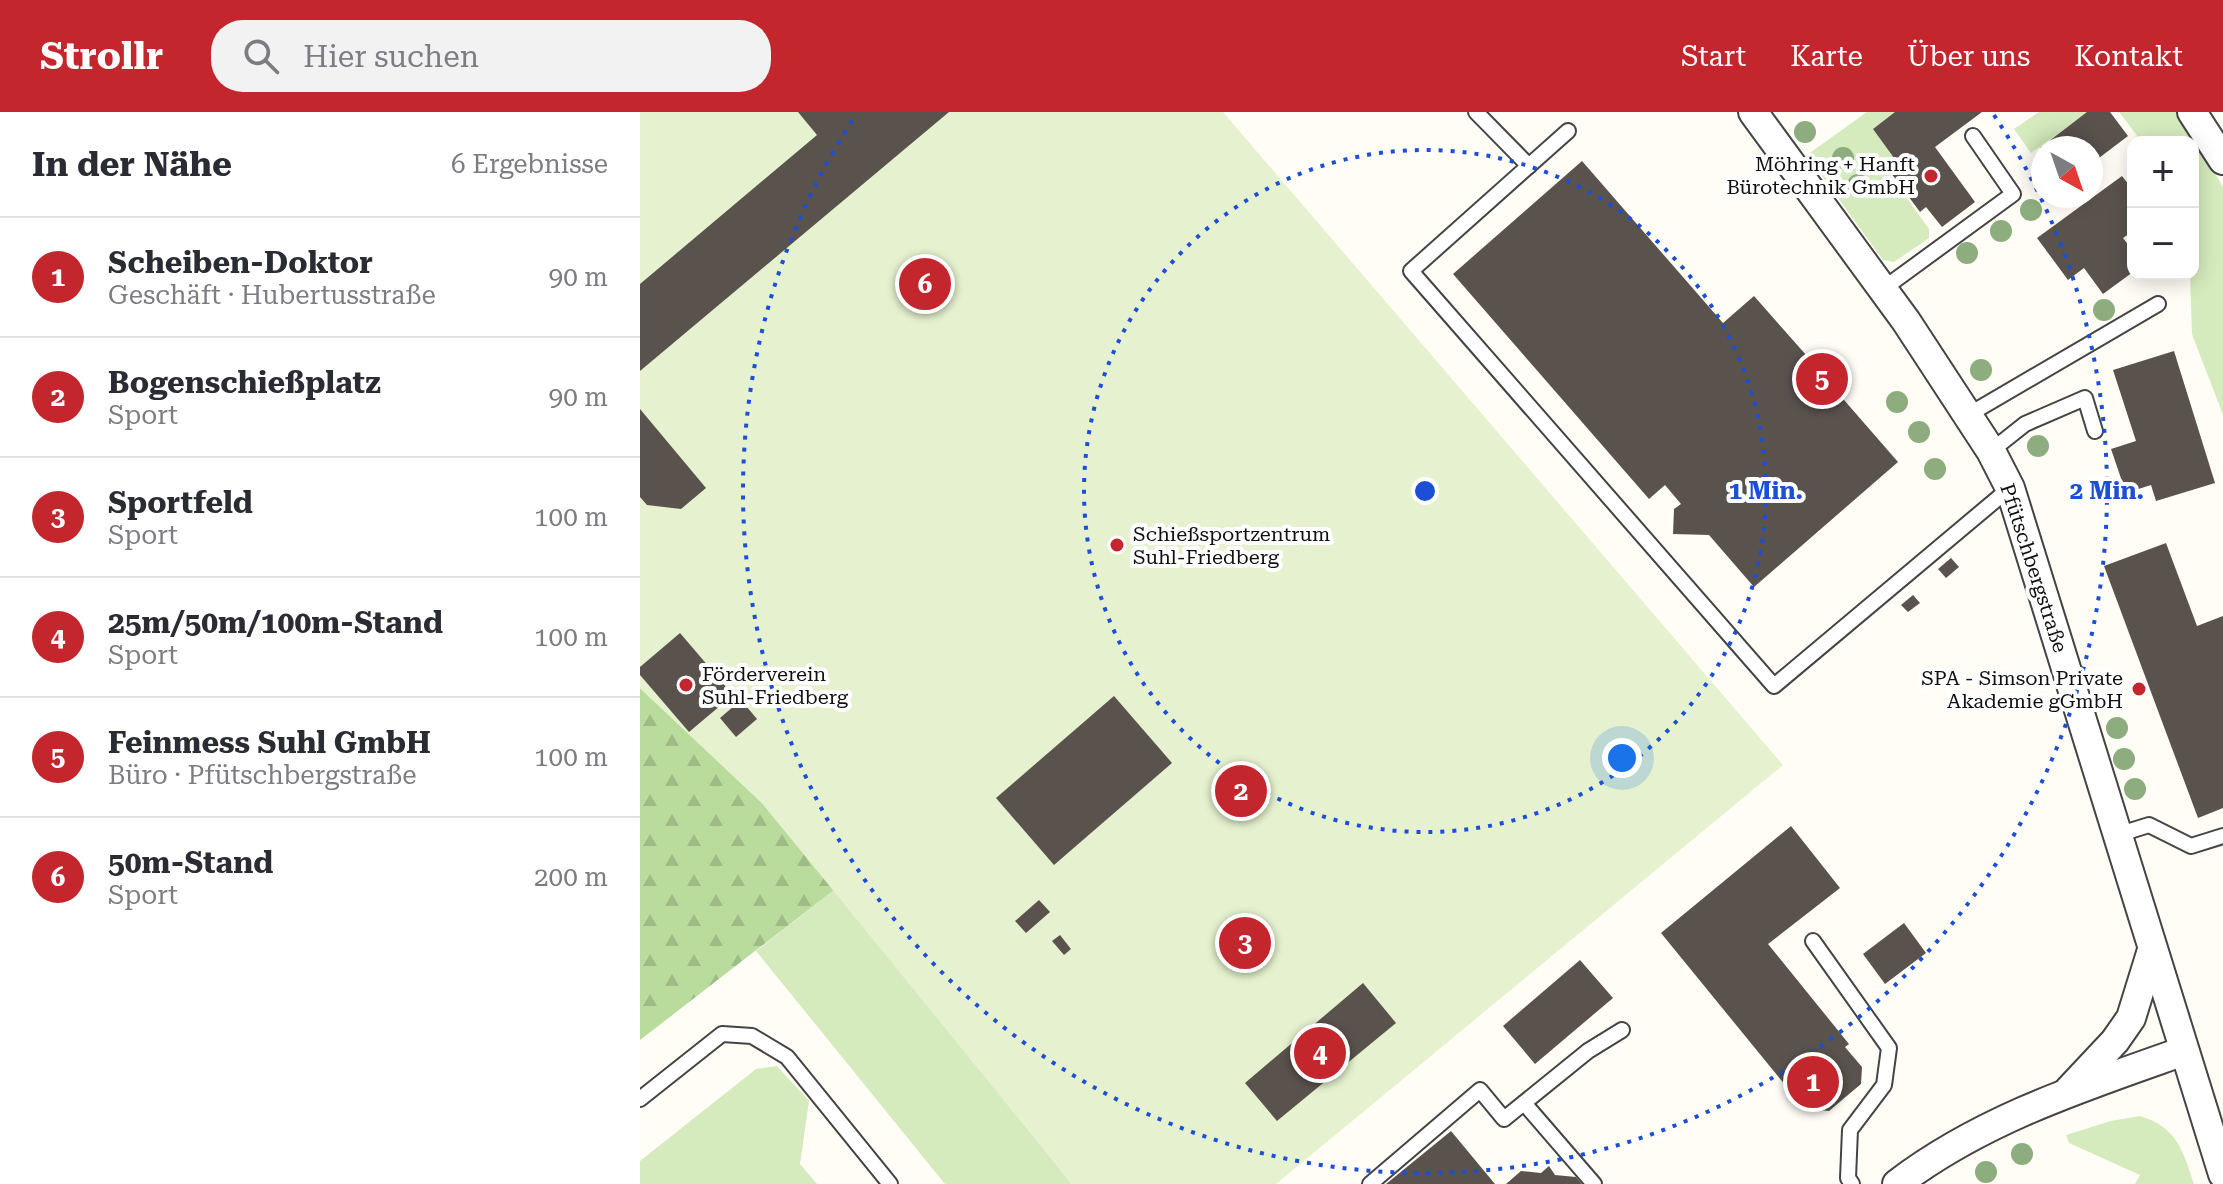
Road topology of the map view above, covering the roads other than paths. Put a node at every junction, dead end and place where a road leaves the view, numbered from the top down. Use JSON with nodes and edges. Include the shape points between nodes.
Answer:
{"nodes":[{"id":1,"x":1476,"y":112,"type":"edge"},
{"id":2,"x":1753,"y":112,"type":"edge"},
{"id":3,"x":2192,"y":112,"type":"edge"},
{"id":4,"x":1568,"y":131,"type":"dead end"},
{"id":5,"x":1973,"y":136,"type":"dead end"},
{"id":6,"x":2223,"y":160,"type":"edge"},
{"id":7,"x":1529,"y":166,"type":"junction"},
{"id":8,"x":1883,"y":289,"type":"junction"},
{"id":9,"x":2158,"y":304,"type":"dead end"},
{"id":10,"x":1968,"y":415,"type":"junction"},
{"id":11,"x":2095,"y":431,"type":"dead end"},
{"id":12,"x":1991,"y":451,"type":"junction"},
{"id":13,"x":2010,"y":488,"type":"junction"},
{"id":14,"x":2117,"y":835,"type":"junction"},
{"id":15,"x":2223,"y":836,"type":"edge"},
{"id":16,"x":1813,"y":941,"type":"dead end"},
{"id":17,"x":2152,"y":950,"type":"junction"},
{"id":18,"x":1622,"y":1030,"type":"dead end"},
{"id":19,"x":2184,"y":1051,"type":"junction"},
{"id":20,"x":2066,"y":1094,"type":"junction"},
{"id":21,"x":640,"y":1099,"type":"edge"},
{"id":22,"x":1524,"y":1103,"type":"junction"},
{"id":23,"x":2223,"y":1174,"type":"edge"},
{"id":24,"x":890,"y":1184,"type":"edge"},
{"id":25,"x":1370,"y":1184,"type":"edge"},
{"id":26,"x":1594,"y":1184,"type":"edge"},
{"id":27,"x":1852,"y":1184,"type":"edge"},
{"id":28,"x":1897,"y":1184,"type":"edge"}],
"edges":[{"from":1,"to":7,"type":"lane"},
{"from":2,"to":8,"type":"street","name":"Pfütschbergstraße"},
{"from":3,"to":6,"type":"street"},
{"from":4,"to":7,"type":"lane"},
{"from":5,"to":8,"type":"lane","via":[[2013,194]]},
{"from":7,"to":13,"type":"lane","via":[[1411,271],[1774,686]]},
{"from":8,"to":10,"type":"street","name":"Pfütschbergstraße"},
{"from":9,"to":10,"type":"lane"},
{"from":10,"to":12,"type":"street","name":"Pfütschbergstraße"},
{"from":11,"to":12,"type":"lane","via":[[2085,398],[2025,424]]},
{"from":12,"to":13,"type":"street","name":"Pfütschbergstraße"},
{"from":13,"to":14,"type":"street","name":"Pfütschbergstraße"},
{"from":14,"to":15,"type":"lane","via":[[2149,825],[2191,846]]},
{"from":14,"to":17,"type":"street","name":"Pfütschbergstraße"},
{"from":16,"to":27,"type":"lane","via":[[1889,1048],[1884,1085],[1850,1130]]},
{"from":17,"to":19,"type":"street","name":"Pfütschbergstraße"},
{"from":17,"to":20,"type":"street","via":[[2131,1018]]},
{"from":18,"to":22,"type":"lane"},
{"from":19,"to":20,"type":"street"},
{"from":19,"to":23,"type":"street","name":"Pfütschbergstraße"},
{"from":20,"to":28,"type":"street","via":[[1965,1139]]},
{"from":21,"to":24,"type":"lane","via":[[722,1034],[752,1036],[787,1057]]},
{"from":22,"to":25,"type":"lane","via":[[1504,1119],[1480,1090]]},
{"from":22,"to":26,"type":"lane"}]}
